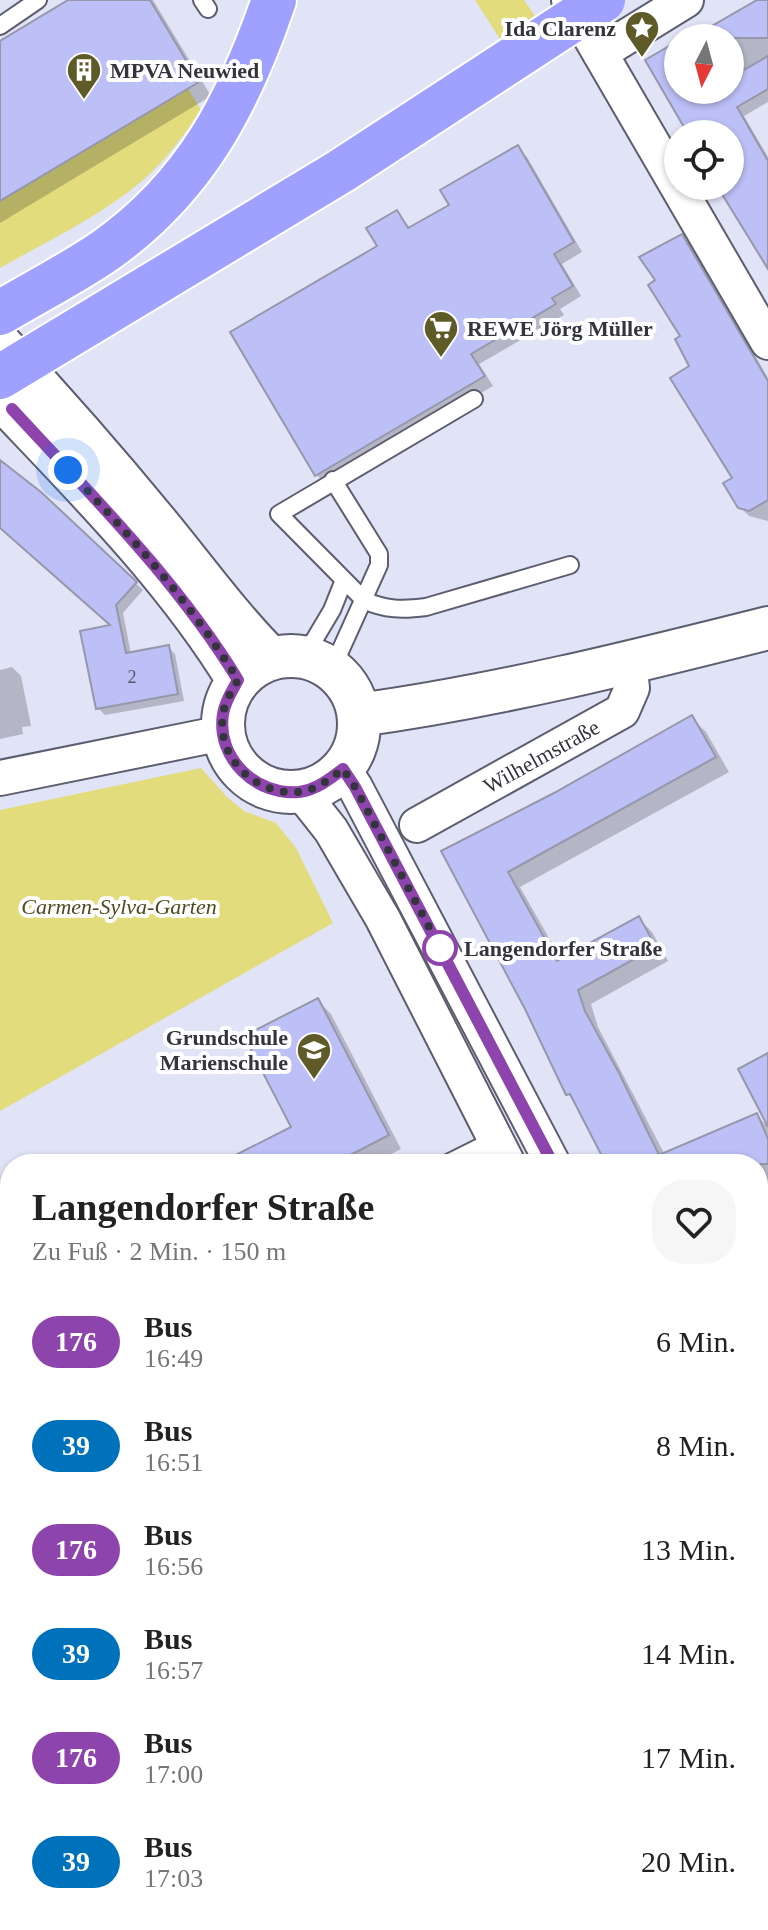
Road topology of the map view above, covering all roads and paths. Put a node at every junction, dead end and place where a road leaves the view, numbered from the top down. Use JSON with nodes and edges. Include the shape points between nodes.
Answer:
{"nodes":[{"id":1,"x":38,"y":0,"type":"edge"},
{"id":2,"x":274,"y":0,"type":"edge"},
{"id":3,"x":569,"y":0,"type":"edge"},
{"id":4,"x":603,"y":0,"type":"edge"},
{"id":5,"x":686,"y":0,"type":"edge"},
{"id":6,"x":0,"y":26,"type":"edge"},
{"id":7,"x":600,"y":53,"type":"junction"},
{"id":8,"x":0,"y":313,"type":"edge"},
{"id":9,"x":768,"y":342,"type":"edge"},
{"id":10,"x":0,"y":344,"type":"edge"},
{"id":11,"x":13,"y":393,"type":"edge"},
{"id":12,"x":474,"y":399,"type":"dead end"},
{"id":13,"x":333,"y":480,"type":"junction"},
{"id":14,"x":570,"y":565,"type":"dead end"},
{"id":15,"x":344,"y":580,"type":"junction"},
{"id":16,"x":364,"y":600,"type":"junction"},
{"id":17,"x":768,"y":628,"type":"edge"},
{"id":18,"x":629,"y":663,"type":"junction"},
{"id":19,"x":286,"y":666,"type":"junction"},
{"id":20,"x":359,"y":715,"type":"junction"},
{"id":21,"x":223,"y":733,"type":"junction"},
{"id":22,"x":343,"y":769,"type":"junction"},
{"id":23,"x":0,"y":778,"type":"edge"},
{"id":24,"x":301,"y":792,"type":"junction"},
{"id":25,"x":417,"y":825,"type":"dead end"},
{"id":26,"x":502,"y":1152,"type":"edge"},
{"id":27,"x":548,"y":1154,"type":"edge"}],
"edges":[{"from":1,"to":6,"type":"lane"},
{"from":2,"to":8,"type":"highway","via":[[226,115],[170,194],[104,251]]},
{"from":3,"to":7,"type":"street"},
{"from":4,"to":11,"type":"highway","bridge":true},
{"from":5,"to":7,"type":"street"},
{"from":7,"to":9,"type":"street"},
{"from":10,"to":11,"type":"street"},
{"from":11,"to":19,"type":"street","via":[[165,533],[238,626]]},
{"from":12,"to":13,"type":"lane"},
{"from":13,"to":15,"type":"lane","via":[[279,514]]},
{"from":13,"to":16,"type":"lane","via":[[379,554],[377,575]]},
{"from":14,"to":16,"type":"lane","via":[[426,607],[380,607]]},
{"from":15,"to":16,"type":"lane"},
{"from":15,"to":19,"type":"lane","via":[[332,610]]},
{"from":16,"to":19,"type":"lane"},
{"from":17,"to":18,"type":"street"},
{"from":18,"to":20,"type":"street"},
{"from":18,"to":25,"type":"street","name":"Wilhelmstraße","via":[[632,688],[622,711]]},
{"from":19,"to":20,"type":"street","via":[[345,682]]},
{"from":19,"to":21,"type":"street","via":[[228,696]]},
{"from":20,"to":22,"type":"street","via":[[359,734]]},
{"from":21,"to":23,"type":"street"},
{"from":21,"to":24,"type":"street","via":[[229,754],[259,785]]},
{"from":22,"to":24,"type":"street","via":[[324,784]]},
{"from":22,"to":27,"type":"street"},
{"from":24,"to":26,"type":"street","via":[[331,830],[383,919]]}]}
